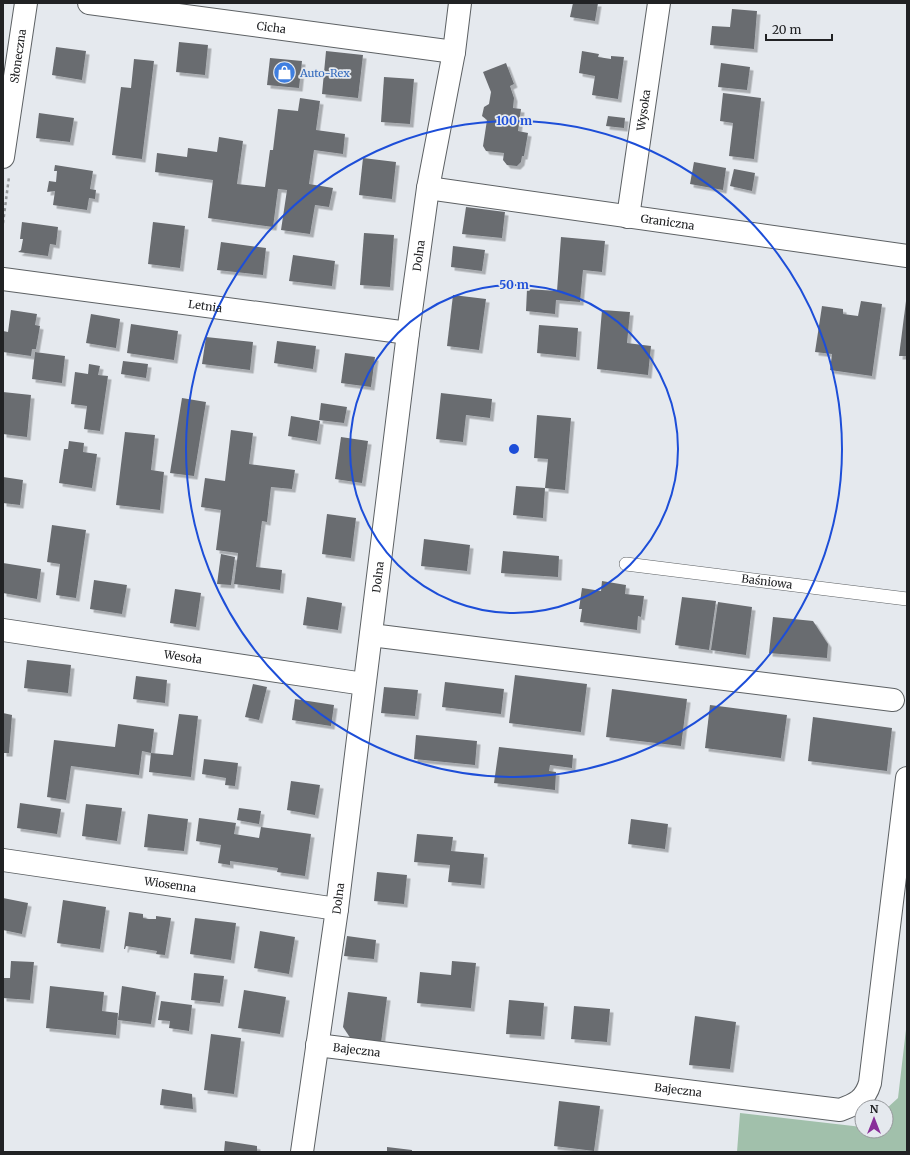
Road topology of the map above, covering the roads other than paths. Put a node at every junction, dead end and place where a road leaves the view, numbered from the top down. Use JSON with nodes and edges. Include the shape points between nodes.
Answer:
{"nodes":[{"id":1,"x":26,"y":3,"type":"edge"},
{"id":2,"x":89,"y":3,"type":"edge"},
{"id":3,"x":460,"y":3,"type":"edge"},
{"id":4,"x":659,"y":3,"type":"edge"},
{"id":5,"x":454,"y":52,"type":"junction"},
{"id":6,"x":3,"y":157,"type":"edge"},
{"id":7,"x":428,"y":188,"type":"junction"},
{"id":8,"x":628,"y":217,"type":"junction"},
{"id":9,"x":907,"y":256,"type":"edge"},
{"id":10,"x":3,"y":279,"type":"edge"},
{"id":11,"x":408,"y":332,"type":"junction"},
{"id":12,"x":626,"y":564,"type":"dead end"},
{"id":13,"x":907,"y":598,"type":"edge"},
{"id":14,"x":3,"y":630,"type":"edge"},
{"id":15,"x":371,"y":635,"type":"junction"},
{"id":16,"x":364,"y":684,"type":"junction"},
{"id":17,"x":893,"y":700,"type":"dead end"},
{"id":18,"x":907,"y":778,"type":"edge"},
{"id":19,"x":3,"y":860,"type":"edge"},
{"id":20,"x":337,"y":909,"type":"junction"},
{"id":21,"x":317,"y":1045,"type":"junction"},
{"id":22,"x":302,"y":1152,"type":"edge"}],
"edges":[{"from":1,"to":6,"type":"street","name":"Słoneczna"},
{"from":2,"to":5,"type":"street","name":"Cicha"},
{"from":3,"to":5,"type":"street","name":"Dolna"},
{"from":4,"to":8,"type":"street","name":"Wysoka"},
{"from":5,"to":7,"type":"street","name":"Dolna"},
{"from":7,"to":8,"type":"street","name":"Graniczna"},
{"from":7,"to":11,"type":"street","name":"Dolna"},
{"from":8,"to":9,"type":"street","name":"Graniczna"},
{"from":10,"to":11,"type":"street","name":"Letnia"},
{"from":11,"to":15,"type":"street","name":"Dolna"},
{"from":12,"to":13,"type":"lane","name":"Baśniowa"},
{"from":14,"to":16,"type":"street","name":"Wesoła"},
{"from":15,"to":16,"type":"street","name":"Dolna"},
{"from":15,"to":17,"type":"street"},
{"from":16,"to":20,"type":"street","name":"Dolna"},
{"from":18,"to":21,"type":"street","name":"Bajeczna","via":[[870,1083],[867,1093],[858,1104],[840,1110]]},
{"from":19,"to":20,"type":"street","name":"Wiosenna"},
{"from":20,"to":21,"type":"street","name":"Dolna"},
{"from":21,"to":22,"type":"street","name":"Dolna"}]}
